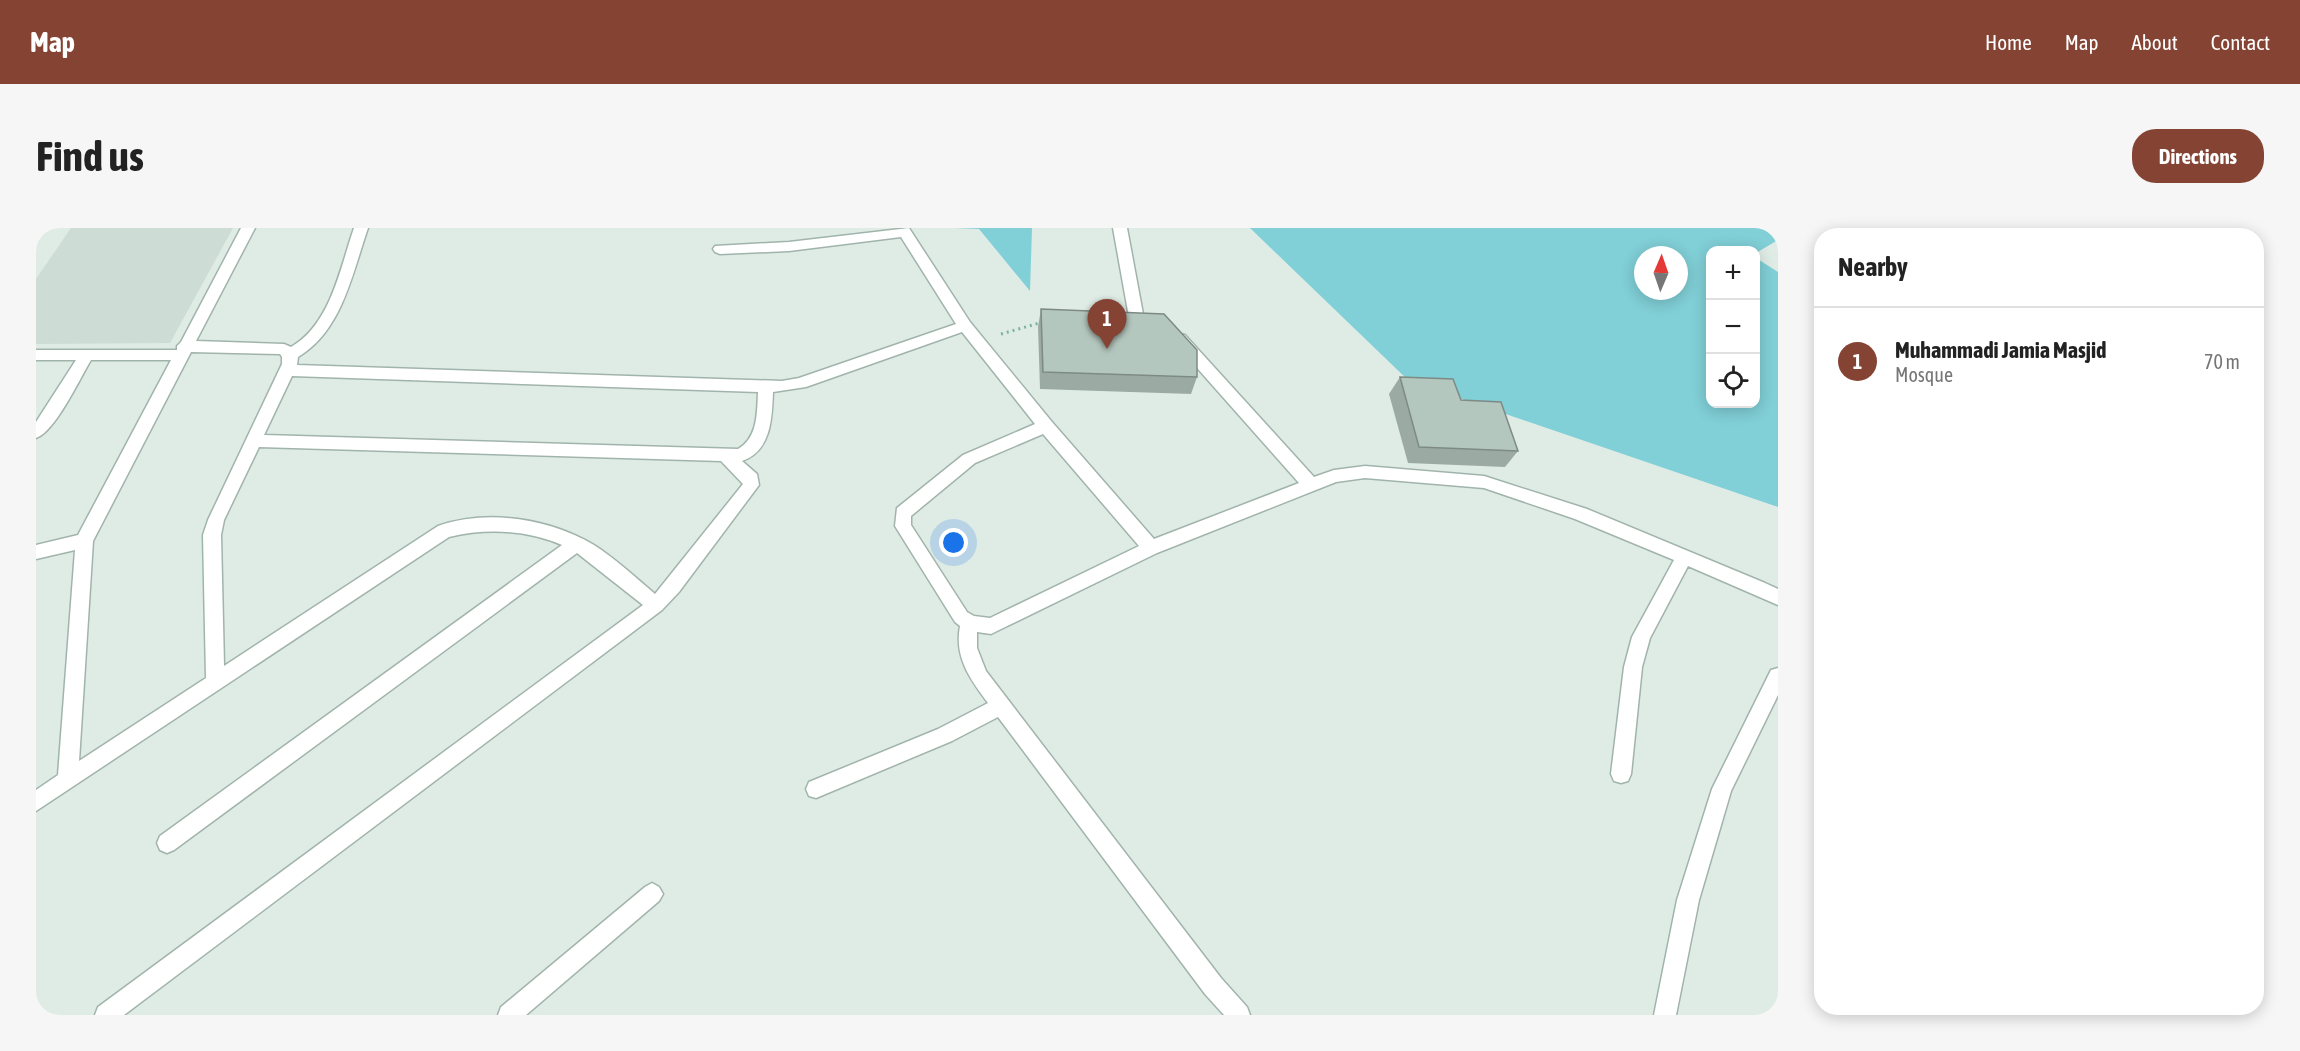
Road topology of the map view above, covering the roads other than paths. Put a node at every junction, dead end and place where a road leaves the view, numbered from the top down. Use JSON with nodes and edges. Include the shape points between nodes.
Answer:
{"nodes":[{"id":1,"x":248,"y":228,"type":"edge"},
{"id":2,"x":361,"y":228,"type":"edge"},
{"id":3,"x":1120,"y":228,"type":"edge"},
{"id":4,"x":903,"y":230,"type":"edge"},
{"id":5,"x":720,"y":249,"type":"dead end"},
{"id":6,"x":965,"y":326,"type":"junction"},
{"id":7,"x":182,"y":351,"type":"junction"},
{"id":8,"x":36,"y":355,"type":"edge"},
{"id":9,"x":87,"y":355,"type":"junction"},
{"id":10,"x":288,"y":363,"type":"junction"},
{"id":11,"x":766,"y":388,"type":"junction"},
{"id":12,"x":1046,"y":426,"type":"junction"},
{"id":13,"x":36,"y":432,"type":"edge"},
{"id":14,"x":253,"y":441,"type":"junction"},
{"id":15,"x":726,"y":456,"type":"junction"},
{"id":16,"x":1311,"y":485,"type":"junction"},
{"id":17,"x":84,"y":541,"type":"junction"},
{"id":18,"x":575,"y":545,"type":"junction"},
{"id":19,"x":1151,"y":548,"type":"junction"},
{"id":20,"x":36,"y":552,"type":"edge"},
{"id":21,"x":1684,"y":557,"type":"junction"},
{"id":22,"x":1778,"y":598,"type":"edge"},
{"id":23,"x":656,"y":605,"type":"junction"},
{"id":24,"x":970,"y":623,"type":"junction"},
{"id":25,"x":1778,"y":676,"type":"edge"},
{"id":26,"x":215,"y":682,"type":"junction"},
{"id":27,"x":1001,"y":706,"type":"junction"},
{"id":28,"x":1621,"y":774,"type":"dead end"},
{"id":29,"x":68,"y":780,"type":"junction"},
{"id":30,"x":816,"y":789,"type":"dead end"},
{"id":31,"x":36,"y":801,"type":"edge"},
{"id":32,"x":167,"y":843,"type":"dead end"},
{"id":33,"x":652,"y":894,"type":"dead end"},
{"id":34,"x":106,"y":1015,"type":"edge"},
{"id":35,"x":509,"y":1015,"type":"edge"},
{"id":36,"x":1239,"y":1015,"type":"edge"},
{"id":37,"x":1665,"y":1015,"type":"edge"}],
"edges":[{"from":1,"to":7,"type":"street"},
{"from":2,"to":10,"type":"street","via":[[321,329]]},
{"from":3,"to":16,"type":"street","via":[[1136,317],[1179,339]]},
{"from":4,"to":5,"type":"street","via":[[780,248]]},
{"from":4,"to":6,"type":"street"},
{"from":6,"to":11,"type":"street","via":[[801,383]]},
{"from":6,"to":12,"type":"street"},
{"from":7,"to":9,"type":"street"},
{"from":7,"to":10,"type":"street","via":[[284,349]]},
{"from":7,"to":17,"type":"street"},
{"from":8,"to":9,"type":"street"},
{"from":9,"to":13,"type":"street"},
{"from":10,"to":11,"type":"street"},
{"from":10,"to":14,"type":"street"},
{"from":11,"to":15,"type":"street","via":[[758,441],[748,452]]},
{"from":12,"to":19,"type":"street"},
{"from":12,"to":24,"type":"street","via":[[969,459],[903,513],[903,526],[961,617]]},
{"from":14,"to":15,"type":"street"},
{"from":14,"to":26,"type":"street","via":[[212,535]]},
{"from":15,"to":23,"type":"street","via":[[752,482]]},
{"from":16,"to":19,"type":"street"},
{"from":16,"to":21,"type":"street","via":[[1334,476],[1365,472],[1484,482],[1581,514]]},
{"from":17,"to":20,"type":"street"},
{"from":17,"to":29,"type":"street"},
{"from":18,"to":23,"type":"street"},
{"from":18,"to":26,"type":"street","via":[[546,531],[501,523],[465,525],[444,531]]},
{"from":18,"to":32,"type":"street"},
{"from":19,"to":24,"type":"street","via":[[991,626]]},
{"from":21,"to":22,"type":"street"},
{"from":21,"to":28,"type":"street","via":[[1641,637],[1633,667]]},
{"from":23,"to":34,"type":"street"},
{"from":24,"to":27,"type":"street","via":[[966,638],[968,658]]},
{"from":25,"to":37,"type":"street","via":[[1722,789],[1688,900]]},
{"from":26,"to":29,"type":"street"},
{"from":27,"to":30,"type":"street","via":[[945,735]]},
{"from":27,"to":36,"type":"street"},
{"from":29,"to":31,"type":"street"},
{"from":33,"to":35,"type":"street"}]}
